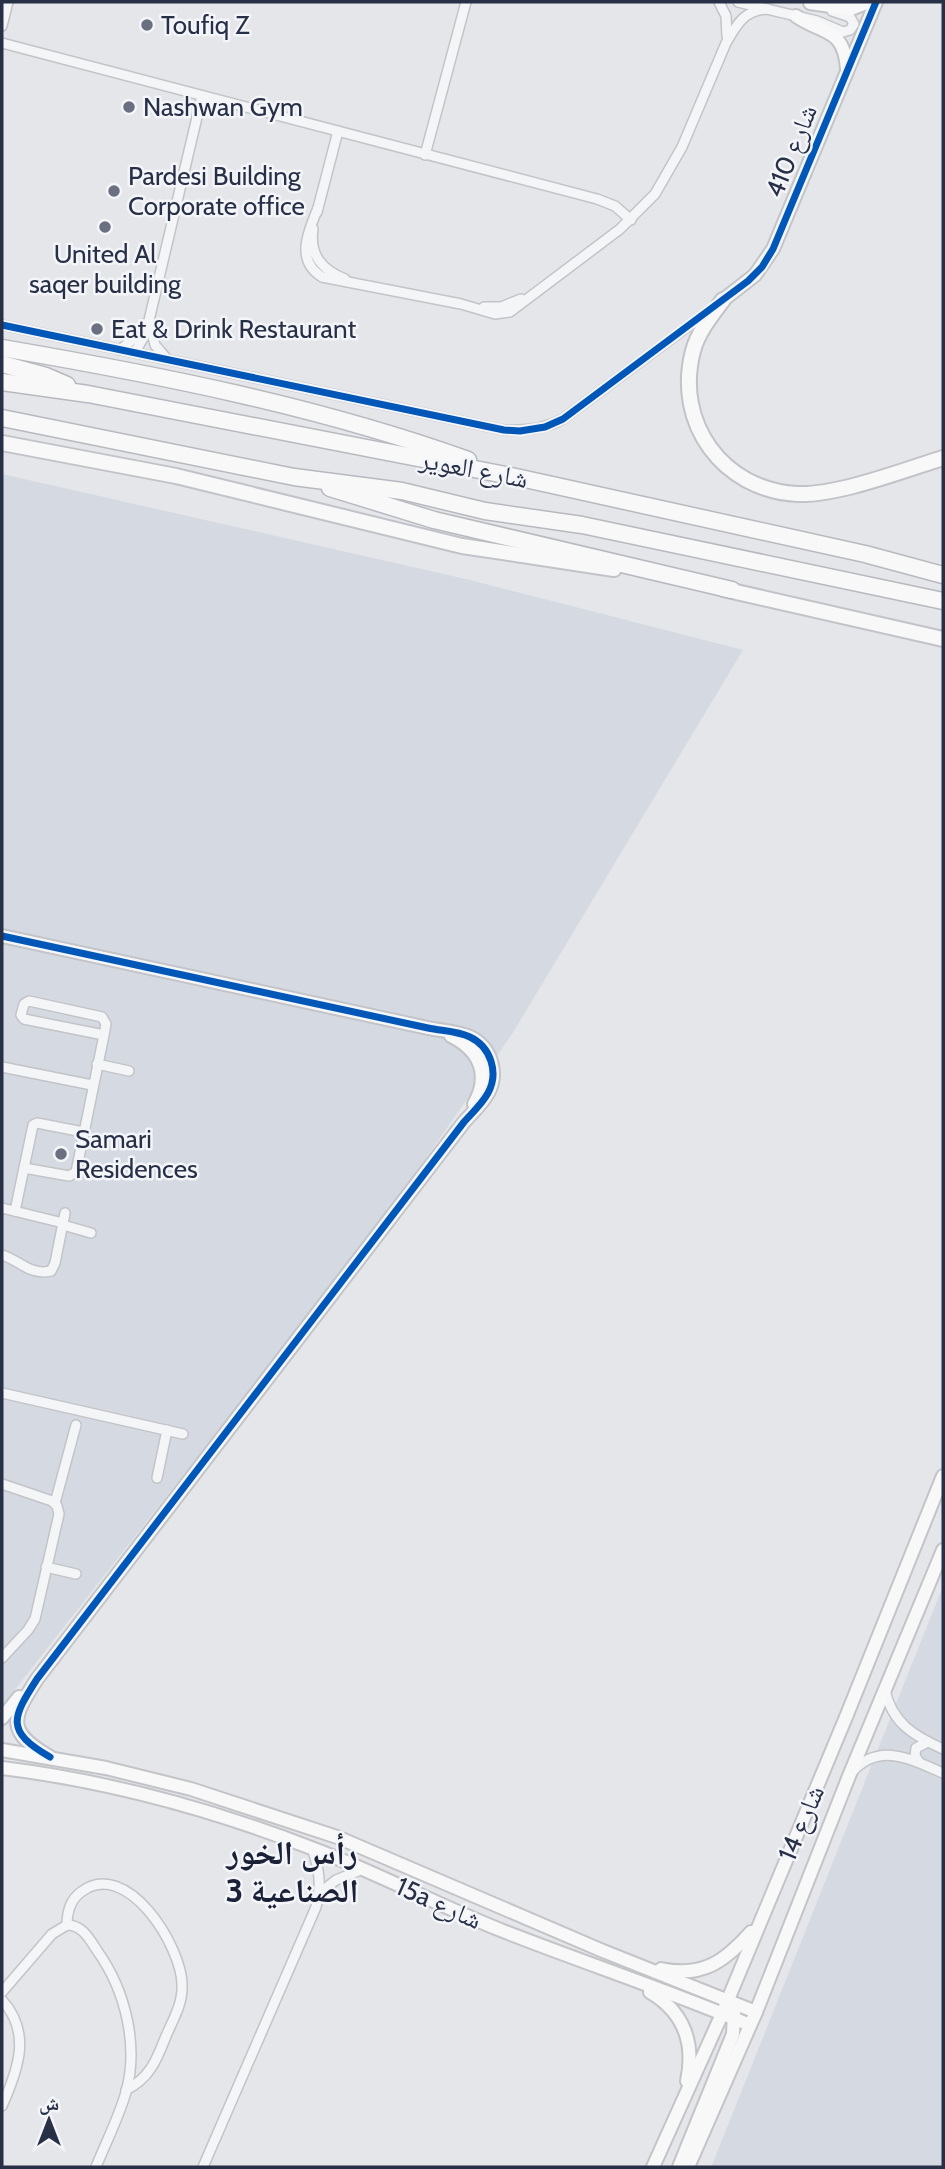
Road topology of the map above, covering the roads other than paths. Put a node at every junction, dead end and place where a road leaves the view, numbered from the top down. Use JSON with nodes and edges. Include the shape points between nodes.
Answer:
{"nodes":[{"id":1,"x":8,"y":2,"type":"edge"},
{"id":2,"x":466,"y":2,"type":"edge"},
{"id":3,"x":719,"y":2,"type":"edge"},
{"id":4,"x":738,"y":2,"type":"edge"},
{"id":5,"x":869,"y":2,"type":"edge"},
{"id":6,"x":876,"y":2,"type":"edge"},
{"id":7,"x":807,"y":3,"type":"edge"},
{"id":8,"x":768,"y":9,"type":"junction"},
{"id":9,"x":796,"y":16,"type":"junction"},
{"id":10,"x":2,"y":26,"type":"edge"},
{"id":11,"x":2,"y":43,"type":"edge"},
{"id":12,"x":726,"y":43,"type":"junction"},
{"id":13,"x":847,"y":71,"type":"junction"},
{"id":14,"x":202,"y":96,"type":"junction"},
{"id":15,"x":338,"y":131,"type":"junction"},
{"id":16,"x":425,"y":155,"type":"junction"},
{"id":17,"x":631,"y":220,"type":"junction"},
{"id":18,"x":723,"y":300,"type":"junction"},
{"id":19,"x":150,"y":309,"type":"junction"},
{"id":20,"x":2,"y":325,"type":"edge"},
{"id":21,"x":2,"y":348,"type":"edge"},
{"id":22,"x":120,"y":350,"type":"junction"},
{"id":23,"x":135,"y":352,"type":"junction"},
{"id":24,"x":168,"y":359,"type":"junction"},
{"id":25,"x":2,"y":364,"type":"edge"},
{"id":26,"x":2,"y":382,"type":"edge"},
{"id":27,"x":88,"y":394,"type":"junction"},
{"id":28,"x":2,"y":418,"type":"edge"},
{"id":29,"x":2,"y":443,"type":"edge"},
{"id":30,"x":943,"y":458,"type":"edge"},
{"id":31,"x":294,"y":477,"type":"junction"},
{"id":32,"x":516,"y":477,"type":"junction"},
{"id":33,"x":865,"y":554,"type":"junction"},
{"id":34,"x":943,"y":566,"type":"edge"},
{"id":35,"x":943,"y":575,"type":"edge"},
{"id":36,"x":732,"y":590,"type":"junction"},
{"id":37,"x":943,"y":601,"type":"edge"},
{"id":38,"x":943,"y":639,"type":"edge"},
{"id":39,"x":2,"y":936,"type":"edge"},
{"id":40,"x":104,"y":1035,"type":"junction"},
{"id":41,"x":97,"y":1064,"type":"junction"},
{"id":42,"x":2,"y":1067,"type":"edge"},
{"id":43,"x":130,"y":1070,"type":"dead end"},
{"id":44,"x":92,"y":1085,"type":"junction"},
{"id":45,"x":83,"y":1132,"type":"junction"},
{"id":46,"x":24,"y":1168,"type":"junction"},
{"id":47,"x":2,"y":1208,"type":"edge"},
{"id":48,"x":15,"y":1211,"type":"junction"},
{"id":49,"x":64,"y":1221,"type":"junction"},
{"id":50,"x":92,"y":1233,"type":"dead end"},
{"id":51,"x":2,"y":1255,"type":"edge"},
{"id":52,"x":2,"y":1392,"type":"edge"},
{"id":53,"x":76,"y":1425,"type":"dead end"},
{"id":54,"x":167,"y":1430,"type":"junction"},
{"id":55,"x":183,"y":1434,"type":"dead end"},
{"id":56,"x":943,"y":1476,"type":"edge"},
{"id":57,"x":157,"y":1478,"type":"dead end"},
{"id":58,"x":2,"y":1484,"type":"edge"},
{"id":59,"x":55,"y":1503,"type":"junction"},
{"id":60,"x":943,"y":1550,"type":"edge"},
{"id":61,"x":46,"y":1567,"type":"junction"},
{"id":62,"x":76,"y":1574,"type":"dead end"},
{"id":63,"x":2,"y":1658,"type":"edge"},
{"id":64,"x":37,"y":1679,"type":"junction"},
{"id":65,"x":885,"y":1690,"type":"junction"},
{"id":66,"x":846,"y":1717,"type":"junction"},
{"id":67,"x":2,"y":1718,"type":"edge"},
{"id":68,"x":869,"y":1728,"type":"junction"},
{"id":69,"x":928,"y":1742,"type":"junction"},
{"id":70,"x":943,"y":1749,"type":"edge"},
{"id":71,"x":2,"y":1750,"type":"edge"},
{"id":72,"x":2,"y":1756,"type":"edge"},
{"id":73,"x":50,"y":1757,"type":"junction"},
{"id":74,"x":921,"y":1763,"type":"junction"},
{"id":75,"x":2,"y":1768,"type":"edge"},
{"id":76,"x":943,"y":1773,"type":"edge"},
{"id":77,"x":849,"y":1776,"type":"junction"},
{"id":78,"x":223,"y":1817,"type":"junction"},
{"id":79,"x":337,"y":1837,"type":"junction"},
{"id":80,"x":312,"y":1848,"type":"junction"},
{"id":81,"x":363,"y":1869,"type":"junction"},
{"id":82,"x":320,"y":1892,"type":"junction"},
{"id":83,"x":758,"y":1924,"type":"junction"},
{"id":84,"x":67,"y":1925,"type":"junction"},
{"id":85,"x":629,"y":1962,"type":"junction"},
{"id":86,"x":616,"y":1974,"type":"junction"},
{"id":87,"x":2,"y":1992,"type":"edge"},
{"id":88,"x":2,"y":2000,"type":"edge"},
{"id":89,"x":727,"y":2001,"type":"junction"},
{"id":90,"x":756,"y":2012,"type":"junction"},
{"id":91,"x":722,"y":2014,"type":"junction"},
{"id":92,"x":735,"y":2019,"type":"junction"},
{"id":93,"x":750,"y":2025,"type":"junction"},
{"id":94,"x":126,"y":2090,"type":"junction"},
{"id":95,"x":2,"y":2106,"type":"edge"},
{"id":96,"x":681,"y":2107,"type":"junction"},
{"id":97,"x":96,"y":2167,"type":"edge"},
{"id":98,"x":203,"y":2167,"type":"edge"},
{"id":99,"x":653,"y":2167,"type":"edge"},
{"id":100,"x":679,"y":2167,"type":"edge"},
{"id":101,"x":688,"y":2167,"type":"edge"}],
"edges":[{"from":1,"to":10,"type":"street"},
{"from":2,"to":16,"type":"street"},
{"from":3,"to":12,"type":"street","via":[[726,16]]},
{"from":4,"to":8,"type":"street"},
{"from":5,"to":7,"type":"main road","via":[[851,9]]},
{"from":6,"to":13,"type":"main road","name":"شارع 410"},
{"from":7,"to":9,"type":"street","via":[[850,16],[853,27],[842,32]]},
{"from":8,"to":9,"type":"street"},
{"from":8,"to":12,"type":"street","via":[[741,19]]},
{"from":9,"to":13,"type":"main road","via":[[838,38],[846,54]]},
{"from":11,"to":14,"type":"street"},
{"from":12,"to":17,"type":"street","via":[[674,164]]},
{"from":13,"to":18,"type":"main road","name":"شارع 410","via":[[773,249],[755,275]]},
{"from":14,"to":15,"type":"street"},
{"from":14,"to":19,"type":"street"},
{"from":15,"to":16,"type":"street"},
{"from":15,"to":17,"type":"street","via":[[312,234],[316,258],[330,273],[360,284],[505,313]]},
{"from":16,"to":17,"type":"street","via":[[606,202]]},
{"from":18,"to":24,"type":"street","via":[[563,419],[520,431]]},
{"from":18,"to":30,"type":"main road","via":[[694,349],[689,395],[703,439],[735,473],[775,490],[809,494]]},
{"from":19,"to":22,"type":"street","via":[[140,332]]},
{"from":19,"to":23,"type":"street","via":[[144,339]]},
{"from":19,"to":24,"type":"street","via":[[152,338]]},
{"from":20,"to":22,"type":"street"},
{"from":21,"to":32,"type":"highway","via":[[266,401],[413,440]]},
{"from":22,"to":23,"type":"street"},
{"from":23,"to":24,"type":"street"},
{"from":25,"to":27,"type":"highway"},
{"from":26,"to":27,"type":"highway","name":"شارع العوير"},
{"from":27,"to":32,"type":"highway","name":"شارع العوير"},
{"from":28,"to":31,"type":"highway","name":"شارع العوير"},
{"from":29,"to":36,"type":"main road","via":[[176,477],[462,546]]},
{"from":31,"to":36,"type":"highway","via":[[434,520]]},
{"from":31,"to":37,"type":"highway","name":"شارع العوير","via":[[389,489],[582,525]]},
{"from":32,"to":33,"type":"highway","name":"شارع العوير"},
{"from":33,"to":34,"type":"main road"},
{"from":33,"to":35,"type":"highway","name":"شارع العوير"},
{"from":36,"to":38,"type":"main road"},
{"from":39,"to":64,"type":"main road","via":[[470,1037],[486,1050],[493,1071],[489,1091]]},
{"from":40,"to":40,"type":"street","via":[[102,1017],[29,1000],[24,1004],[24,1019]]},
{"from":40,"to":41,"type":"street"},
{"from":41,"to":43,"type":"street"},
{"from":41,"to":44,"type":"street"},
{"from":42,"to":44,"type":"street"},
{"from":44,"to":45,"type":"street"},
{"from":45,"to":46,"type":"street","via":[[35,1124]]},
{"from":45,"to":46,"type":"street","via":[[72,1176]]},
{"from":46,"to":48,"type":"street"},
{"from":47,"to":48,"type":"street"},
{"from":48,"to":49,"type":"street"},
{"from":49,"to":50,"type":"street"},
{"from":49,"to":51,"type":"street","via":[[51,1271],[21,1266]]},
{"from":52,"to":54,"type":"street"},
{"from":53,"to":59,"type":"street"},
{"from":54,"to":55,"type":"street"},
{"from":54,"to":57,"type":"street"},
{"from":56,"to":66,"type":"main road","name":"شارع 14"},
{"from":58,"to":59,"type":"street"},
{"from":59,"to":61,"type":"street","via":[[59,1514]]},
{"from":60,"to":65,"type":"main road","name":"شارع 14"},
{"from":61,"to":62,"type":"street"},
{"from":61,"to":63,"type":"street","via":[[34,1619]]},
{"from":64,"to":67,"type":"main road"},
{"from":64,"to":73,"type":"main road","via":[[18,1711],[18,1726],[24,1740]]},
{"from":65,"to":68,"type":"main road","name":"شارع 14"},
{"from":65,"to":69,"type":"street","via":[[901,1724]]},
{"from":66,"to":68,"type":"main road"},
{"from":66,"to":83,"type":"main road","name":"شارع 14"},
{"from":68,"to":77,"type":"main road","name":"شارع 14"},
{"from":69,"to":70,"type":"street"},
{"from":69,"to":74,"type":"street","via":[[916,1748]]},
{"from":71,"to":73,"type":"main road","name":"15a شارع"},
{"from":72,"to":73,"type":"main road"},
{"from":73,"to":79,"type":"main road","name":"15a شارع","via":[[191,1789]]},
{"from":74,"to":76,"type":"street"},
{"from":74,"to":77,"type":"street","via":[[884,1754],[858,1765]]},
{"from":75,"to":78,"type":"main road","name":"15a شارع","via":[[133,1793]]},
{"from":77,"to":90,"type":"main road","name":"شارع 14"},
{"from":78,"to":79,"type":"main road","via":[[330,1847],[336,1845]]},
{"from":78,"to":80,"type":"main road","name":"15a شارع"},
{"from":79,"to":85,"type":"main road","name":"15a شارع"},
{"from":80,"to":81,"type":"main road","name":"15a شارع"},
{"from":80,"to":82,"type":"street"},
{"from":81,"to":82,"type":"street"},
{"from":81,"to":86,"type":"main road","name":"15a شارع"},
{"from":82,"to":98,"type":"street"},
{"from":83,"to":85,"type":"main road","via":[[728,1956],[700,1969],[679,1972]]},
{"from":83,"to":89,"type":"main road","name":"شارع 14"},
{"from":84,"to":87,"type":"street","via":[[52,1934]]},
{"from":84,"to":94,"type":"street","via":[[85,1934],[120,1993],[130,2038]]},
{"from":84,"to":94,"type":"street","via":[[79,1892],[94,1885],[111,1885],[144,1905],[176,1956],[182,1985],[179,2004],[152,2069]]},
{"from":85,"to":89,"type":"main road","name":"15a شارع"},
{"from":86,"to":91,"type":"main road","name":"15a شارع"},
{"from":86,"to":96,"type":"main road","via":[[663,2000],[681,2020],[691,2057]]},
{"from":88,"to":95,"type":"street","via":[[15,2020],[20,2043],[15,2077]]},
{"from":89,"to":90,"type":"main road","name":"15a شارع"},
{"from":89,"to":91,"type":"main road","name":"شارع 14"},
{"from":89,"to":92,"type":"main road"},
{"from":90,"to":93,"type":"main road","name":"شارع 14"},
{"from":91,"to":92,"type":"main road","name":"15a شارع"},
{"from":91,"to":96,"type":"main road","name":"شارع 14"},
{"from":92,"to":93,"type":"main road","name":"15a شارع"},
{"from":92,"to":100,"type":"main road"},
{"from":93,"to":101,"type":"main road","name":"شارع 14"},
{"from":94,"to":97,"type":"street"},
{"from":96,"to":99,"type":"main road","name":"شارع 14"}]}
